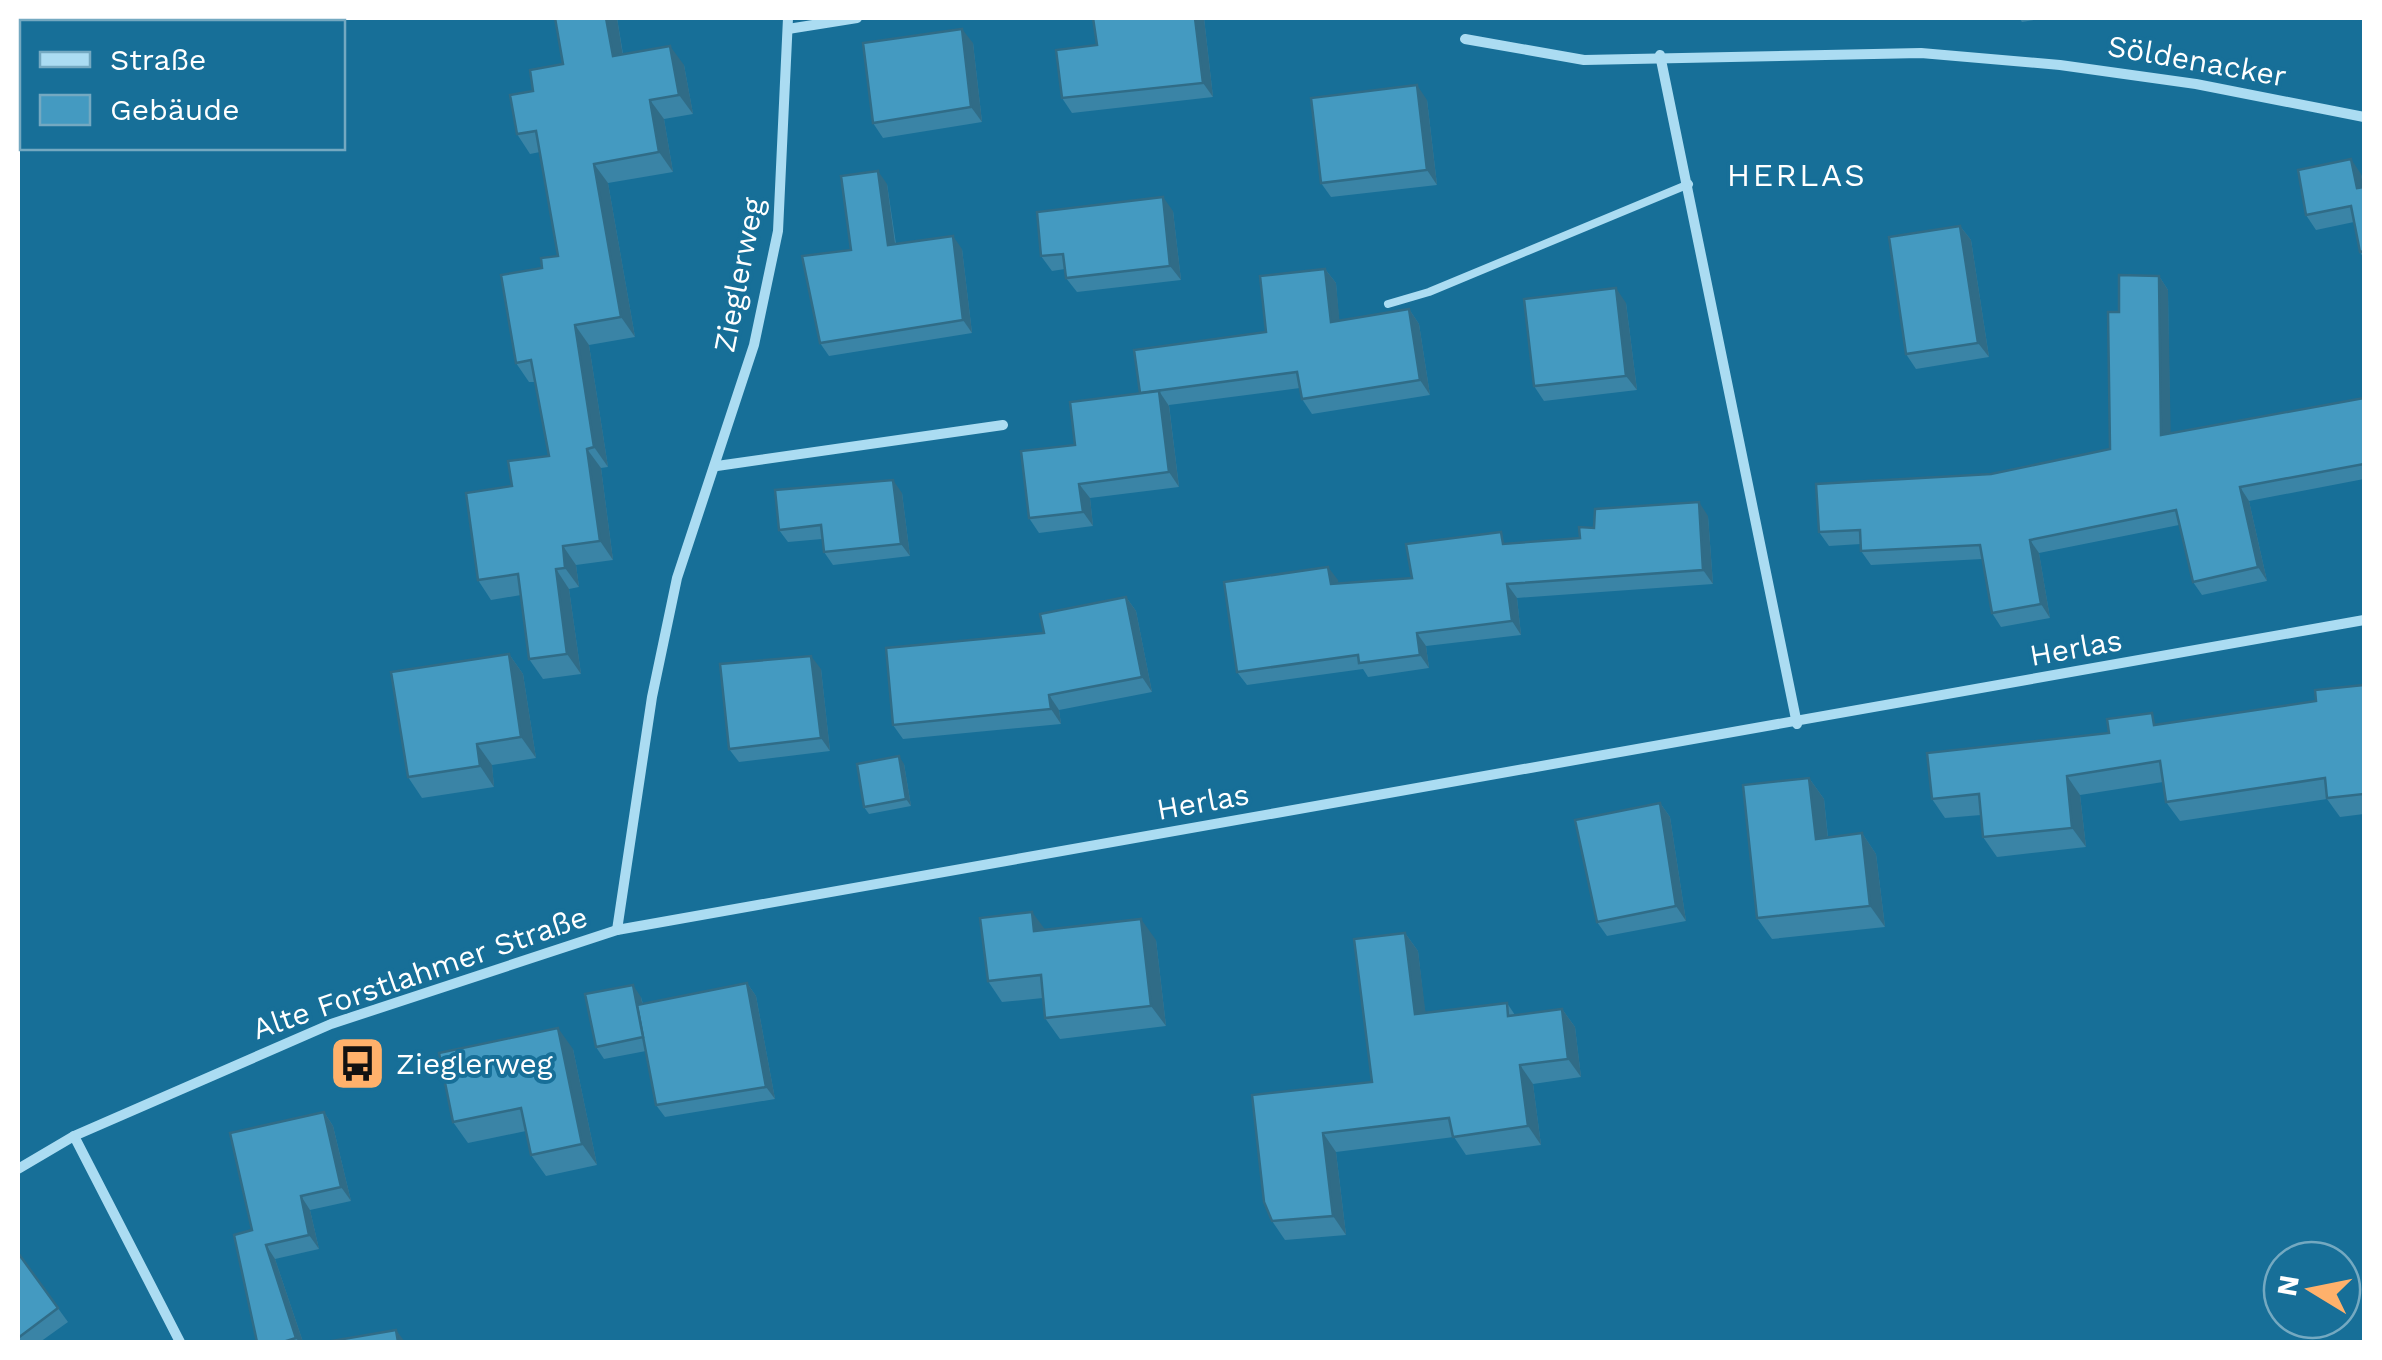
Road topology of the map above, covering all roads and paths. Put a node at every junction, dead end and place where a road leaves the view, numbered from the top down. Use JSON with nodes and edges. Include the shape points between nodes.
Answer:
{"nodes":[{"id":1,"x":857,"y":18,"type":"edge"},
{"id":2,"x":788,"y":23,"type":"edge"},
{"id":3,"x":1465,"y":39,"type":"dead end"},
{"id":4,"x":1660,"y":56,"type":"junction"},
{"id":5,"x":2364,"y":117,"type":"edge"},
{"id":6,"x":1690,"y":184,"type":"junction"},
{"id":7,"x":1388,"y":304,"type":"dead end"},
{"id":8,"x":1003,"y":425,"type":"dead end"},
{"id":9,"x":717,"y":466,"type":"junction"},
{"id":10,"x":2364,"y":620,"type":"edge"},
{"id":11,"x":1796,"y":724,"type":"junction"},
{"id":12,"x":617,"y":930,"type":"junction"},
{"id":13,"x":74,"y":1136,"type":"junction"},
{"id":14,"x":18,"y":1169,"type":"edge"},
{"id":15,"x":180,"y":1342,"type":"edge"}],
"edges":[{"from":1,"to":2,"type":"street","name":"Zieglerweg"},
{"from":2,"to":9,"type":"street","name":"Zieglerweg","via":[[778,231],[754,345]]},
{"from":3,"to":4,"type":"street","name":"Söldenacker","via":[[1584,60]]},
{"from":4,"to":5,"type":"street","name":"Söldenacker","via":[[1921,53],[2060,64]]},
{"from":4,"to":6,"type":"street"},
{"from":6,"to":7,"type":"lane"},
{"from":6,"to":11,"type":"street"},
{"from":8,"to":9,"type":"street"},
{"from":9,"to":12,"type":"street","name":"Zieglerweg","via":[[673,595]]},
{"from":10,"to":11,"type":"street","name":"Herlas"},
{"from":11,"to":12,"type":"street","name":"Herlas"},
{"from":12,"to":13,"type":"street","name":"Alte Forstlahmer Straße","via":[[331,1024]]},
{"from":13,"to":14,"type":"street","name":"Alte Forstlahmer Straße"},
{"from":13,"to":15,"type":"street"}]}
